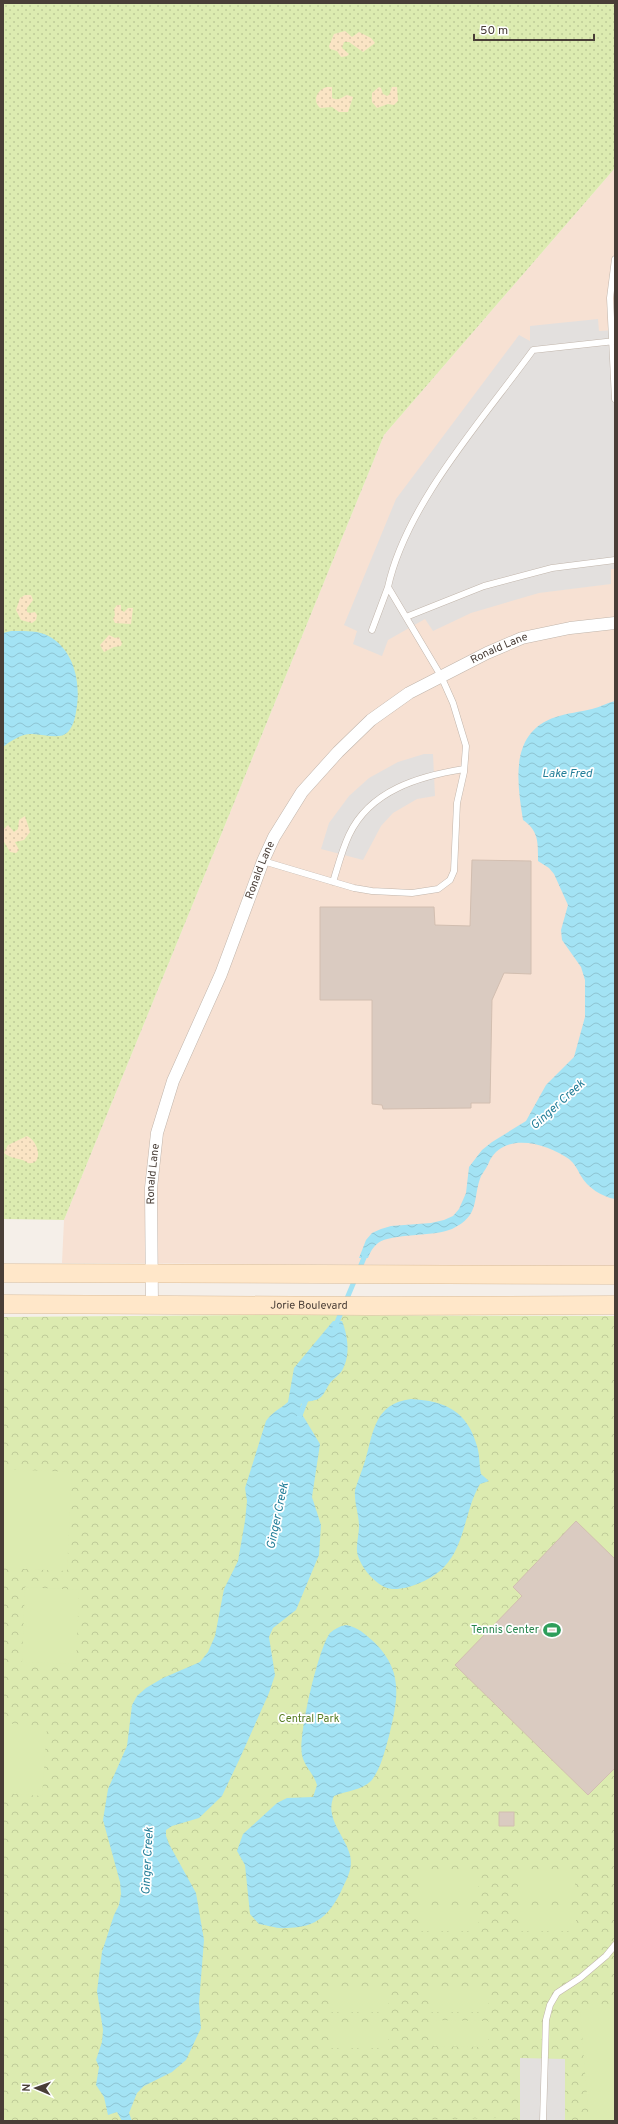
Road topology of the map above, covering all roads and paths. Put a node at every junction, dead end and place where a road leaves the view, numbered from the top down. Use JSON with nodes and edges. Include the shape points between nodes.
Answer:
{"nodes":[{"id":1,"x":615,"y":259,"type":"edge"},
{"id":2,"x":613,"y":341,"type":"edge"},
{"id":3,"x":615,"y":399,"type":"edge"},
{"id":4,"x":615,"y":560,"type":"edge"},
{"id":5,"x":388,"y":587,"type":"junction"},
{"id":6,"x":406,"y":618,"type":"junction"},
{"id":7,"x":615,"y":623,"type":"edge"},
{"id":8,"x":372,"y":630,"type":"dead end"},
{"id":9,"x":441,"y":676,"type":"junction"},
{"id":10,"x":464,"y":769,"type":"junction"},
{"id":11,"x":264,"y":861,"type":"junction"},
{"id":12,"x":333,"y":882,"type":"junction"},
{"id":13,"x":3,"y":1273,"type":"edge"},
{"id":14,"x":152,"y":1273,"type":"junction"},
{"id":15,"x":615,"y":1275,"type":"edge"},
{"id":16,"x":3,"y":1304,"type":"edge"},
{"id":17,"x":152,"y":1305,"type":"junction"},
{"id":18,"x":615,"y":1305,"type":"edge"},
{"id":19,"x":615,"y":1945,"type":"edge"},
{"id":20,"x":543,"y":2121,"type":"edge"}],
"edges":[{"from":1,"to":2,"type":"lane","via":[[610,298]]},
{"from":2,"to":3,"type":"lane"},
{"from":2,"to":5,"type":"lane","via":[[533,350],[417,512],[392,570]]},
{"from":4,"to":6,"type":"lane","via":[[552,568],[484,586]]},
{"from":5,"to":6,"type":"lane"},
{"from":5,"to":8,"type":"lane"},
{"from":6,"to":9,"type":"lane"},
{"from":7,"to":9,"type":"street","name":"Ronald Lane","via":[[570,628],[522,638],[487,652]]},
{"from":9,"to":10,"type":"lane","via":[[453,703],[466,746]]},
{"from":9,"to":11,"type":"street","name":"Ronald Lane","via":[[409,693],[371,720],[338,752],[302,792],[274,837]]},
{"from":10,"to":12,"type":"lane","via":[[431,774],[399,786],[369,806],[349,834]]},
{"from":10,"to":12,"type":"lane","via":[[457,803],[454,871],[450,880],[438,889],[412,893],[372,891]]},
{"from":11,"to":12,"type":"lane"},
{"from":11,"to":14,"type":"street","name":"Ronald Lane","via":[[221,974],[173,1081],[157,1133],[151,1188]]},
{"from":13,"to":14,"type":"main road"},
{"from":14,"to":15,"type":"main road"},
{"from":14,"to":17,"type":"street","name":"Ronald Lane"},
{"from":16,"to":17,"type":"main road","name":"Jorie Boulevard"},
{"from":17,"to":18,"type":"main road","name":"Jorie Boulevard"},
{"from":19,"to":20,"type":"lane","via":[[580,1978],[557,1993],[550,2005],[546,2020]]}]}
